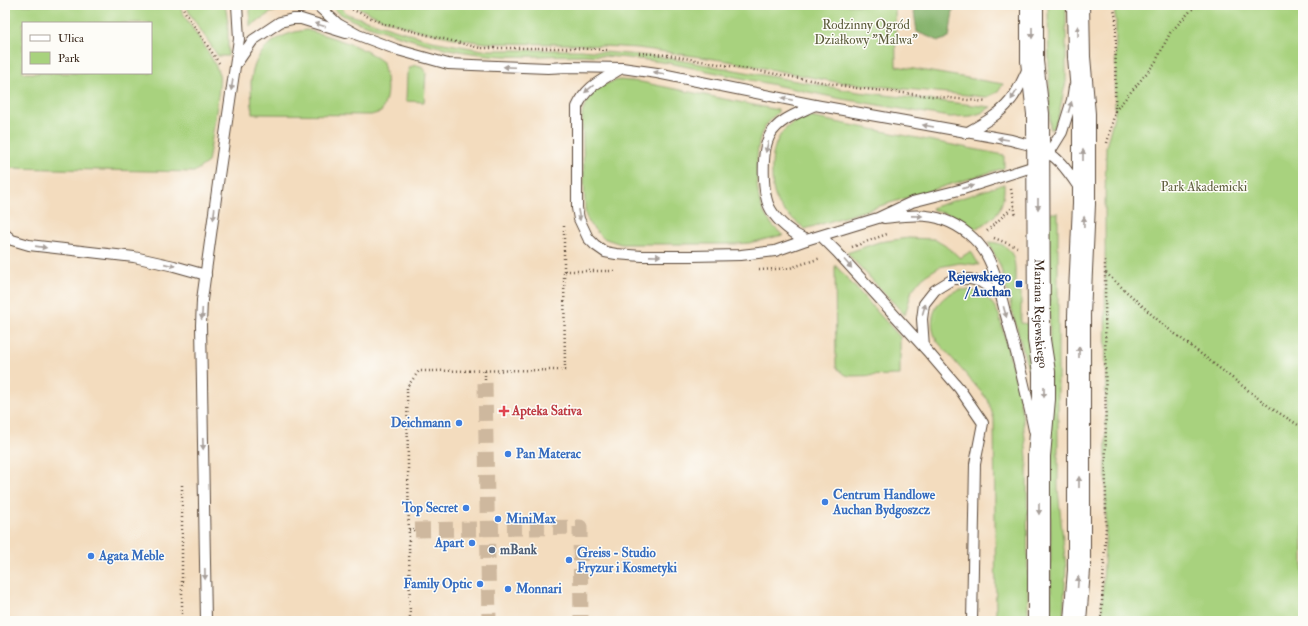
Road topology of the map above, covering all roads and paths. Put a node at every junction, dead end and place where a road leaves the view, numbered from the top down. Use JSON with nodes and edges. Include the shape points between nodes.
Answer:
{"nodes":[{"id":1,"x":182,"y":5,"type":"edge"},
{"id":2,"x":237,"y":5,"type":"edge"},
{"id":3,"x":317,"y":5,"type":"edge"},
{"id":4,"x":1032,"y":5,"type":"edge"},
{"id":5,"x":1078,"y":5,"type":"edge"},
{"id":6,"x":1113,"y":5,"type":"edge"},
{"id":7,"x":1196,"y":5,"type":"edge"},
{"id":8,"x":384,"y":44,"type":"junction"},
{"id":9,"x":1079,"y":57,"type":"junction"},
{"id":10,"x":1032,"y":61,"type":"junction"},
{"id":11,"x":236,"y":65,"type":"junction"},
{"id":12,"x":622,"y":68,"type":"junction"},
{"id":13,"x":232,"y":84,"type":"junction"},
{"id":14,"x":815,"y":105,"type":"junction"},
{"id":15,"x":1115,"y":112,"type":"junction"},
{"id":16,"x":966,"y":133,"type":"junction"},
{"id":17,"x":1106,"y":147,"type":"dead end"},
{"id":18,"x":1042,"y":155,"type":"junction"},
{"id":19,"x":1083,"y":194,"type":"junction"},
{"id":20,"x":878,"y":218,"type":"junction"},
{"id":21,"x":1016,"y":220,"type":"dead end"},
{"id":22,"x":5,"y":234,"type":"edge"},
{"id":23,"x":889,"y":234,"type":"dead end"},
{"id":24,"x":821,"y":236,"type":"junction"},
{"id":25,"x":992,"y":237,"type":"dead end"},
{"id":26,"x":806,"y":240,"type":"junction"},
{"id":27,"x":974,"y":240,"type":"junction"},
{"id":28,"x":1013,"y":245,"type":"dead end"},
{"id":29,"x":837,"y":252,"type":"junction"},
{"id":30,"x":1105,"y":257,"type":"dead end"},
{"id":31,"x":754,"y":270,"type":"dead end"},
{"id":32,"x":621,"y":271,"type":"dead end"},
{"id":33,"x":1105,"y":272,"type":"junction"},
{"id":34,"x":206,"y":275,"type":"junction"},
{"id":35,"x":1001,"y":295,"type":"junction"},
{"id":36,"x":924,"y":347,"type":"junction"},
{"id":37,"x":485,"y":371,"type":"junction"},
{"id":38,"x":485,"y":383,"type":"tunnel mouth"},
{"id":39,"x":1303,"y":428,"type":"edge"},
{"id":40,"x":1039,"y":456,"type":"junction"},
{"id":41,"x":182,"y":485,"type":"dead end"},
{"id":42,"x":409,"y":530,"type":"junction"},
{"id":43,"x":415,"y":530,"type":"tunnel mouth"},
{"id":44,"x":182,"y":621,"type":"edge"},
{"id":45,"x":206,"y":621,"type":"edge"},
{"id":46,"x":410,"y":621,"type":"edge"},
{"id":47,"x":972,"y":621,"type":"edge"},
{"id":48,"x":1040,"y":621,"type":"edge"},
{"id":49,"x":1075,"y":621,"type":"edge"},
{"id":50,"x":1101,"y":621,"type":"edge"}],
"edges":[{"from":1,"to":13,"type":"path"},
{"from":2,"to":11,"type":"lane","via":[[240,38]]},
{"from":3,"to":8,"type":"lane","via":[[338,24],[358,35]]},
{"from":4,"to":10,"type":"street","name":"Mariana Rejewskiego","one_way":true},
{"from":9,"to":5,"type":"street","one_way":true},
{"from":6,"to":15,"type":"path","via":[[1116,20]]},
{"from":7,"to":15,"type":"path","via":[[1170,33],[1155,63]]},
{"from":8,"to":11,"type":"lane","one_way":true,"via":[[302,19],[293,19],[280,22],[253,40]]},
{"from":12,"to":8,"type":"lane","one_way":true,"via":[[448,64]]},
{"from":18,"to":9,"type":"lane","one_way":true,"via":[[1062,132],[1072,100]]},
{"from":19,"to":9,"type":"street","one_way":true,"via":[[1084,114]]},
{"from":10,"to":16,"type":"lane","one_way":true,"via":[[1016,93],[1005,107]]},
{"from":10,"to":18,"type":"street","name":"Mariana Rejewskiego"},
{"from":11,"to":13,"type":"lane"},
{"from":14,"to":12,"type":"lane","one_way":true,"via":[[664,74]]},
{"from":12,"to":26,"type":"lane","one_way":true,"via":[[588,89],[577,107],[577,208],[583,229],[595,245],[605,252],[616,254],[713,256],[769,253]]},
{"from":13,"to":34,"type":"lane","one_way":true},
{"from":16,"to":14,"type":"lane","one_way":true},
{"from":14,"to":26,"type":"lane","one_way":true,"via":[[783,121],[770,136],[764,164],[767,200],[771,210],[794,233]]},
{"from":15,"to":17,"type":"path"},
{"from":18,"to":16,"type":"lane","one_way":true,"via":[[1011,140]]},
{"from":18,"to":19,"type":"lane","via":[[1066,168]]},
{"from":20,"to":18,"type":"lane","one_way":true,"via":[[912,202],[962,189]]},
{"from":18,"to":40,"type":"street","name":"Mariana Rejewskiego","one_way":true,"via":[[1039,340],[1044,372],[1044,400]]},
{"from":49,"to":19,"type":"street","one_way":true,"via":[[1079,570],[1079,315]]},
{"from":20,"to":24,"type":"lane"},
{"from":20,"to":27,"type":"lane","one_way":true,"via":[[932,217],[952,223]]},
{"from":21,"to":27,"type":"path","via":[[1014,206]]},
{"from":22,"to":34,"type":"lane","one_way":true,"via":[[12,240],[29,245],[134,257]]},
{"from":23,"to":29,"type":"path"},
{"from":24,"to":26,"type":"lane"},
{"from":24,"to":29,"type":"lane"},
{"from":25,"to":28,"type":"path"},
{"from":27,"to":35,"type":"lane","via":[[992,267]]},
{"from":29,"to":31,"type":"path","via":[[790,268]]},
{"from":29,"to":36,"type":"lane","one_way":true},
{"from":30,"to":33,"type":"path"},
{"from":32,"to":37,"type":"path","via":[[564,271],[565,370]]},
{"from":33,"to":39,"type":"path","via":[[1167,328],[1271,408]]},
{"from":33,"to":50,"type":"path","via":[[1106,526]]},
{"from":34,"to":45,"type":"lane","one_way":true,"via":[[201,325]]},
{"from":36,"to":35,"type":"lane","one_way":true,"via":[[924,304],[935,290],[952,279],[970,279],[981,282]]},
{"from":35,"to":40,"type":"lane","one_way":true,"via":[[1025,384]]},
{"from":36,"to":47,"type":"lane","via":[[959,388],[983,423],[975,464]]},
{"from":37,"to":38,"type":"path"},
{"from":37,"to":42,"type":"path","via":[[419,372],[407,387]]},
{"from":40,"to":48,"type":"street","name":"Mariana Rejewskiego","one_way":true},
{"from":41,"to":44,"type":"path"},
{"from":42,"to":43,"type":"path"},
{"from":42,"to":46,"type":"path"}]}
